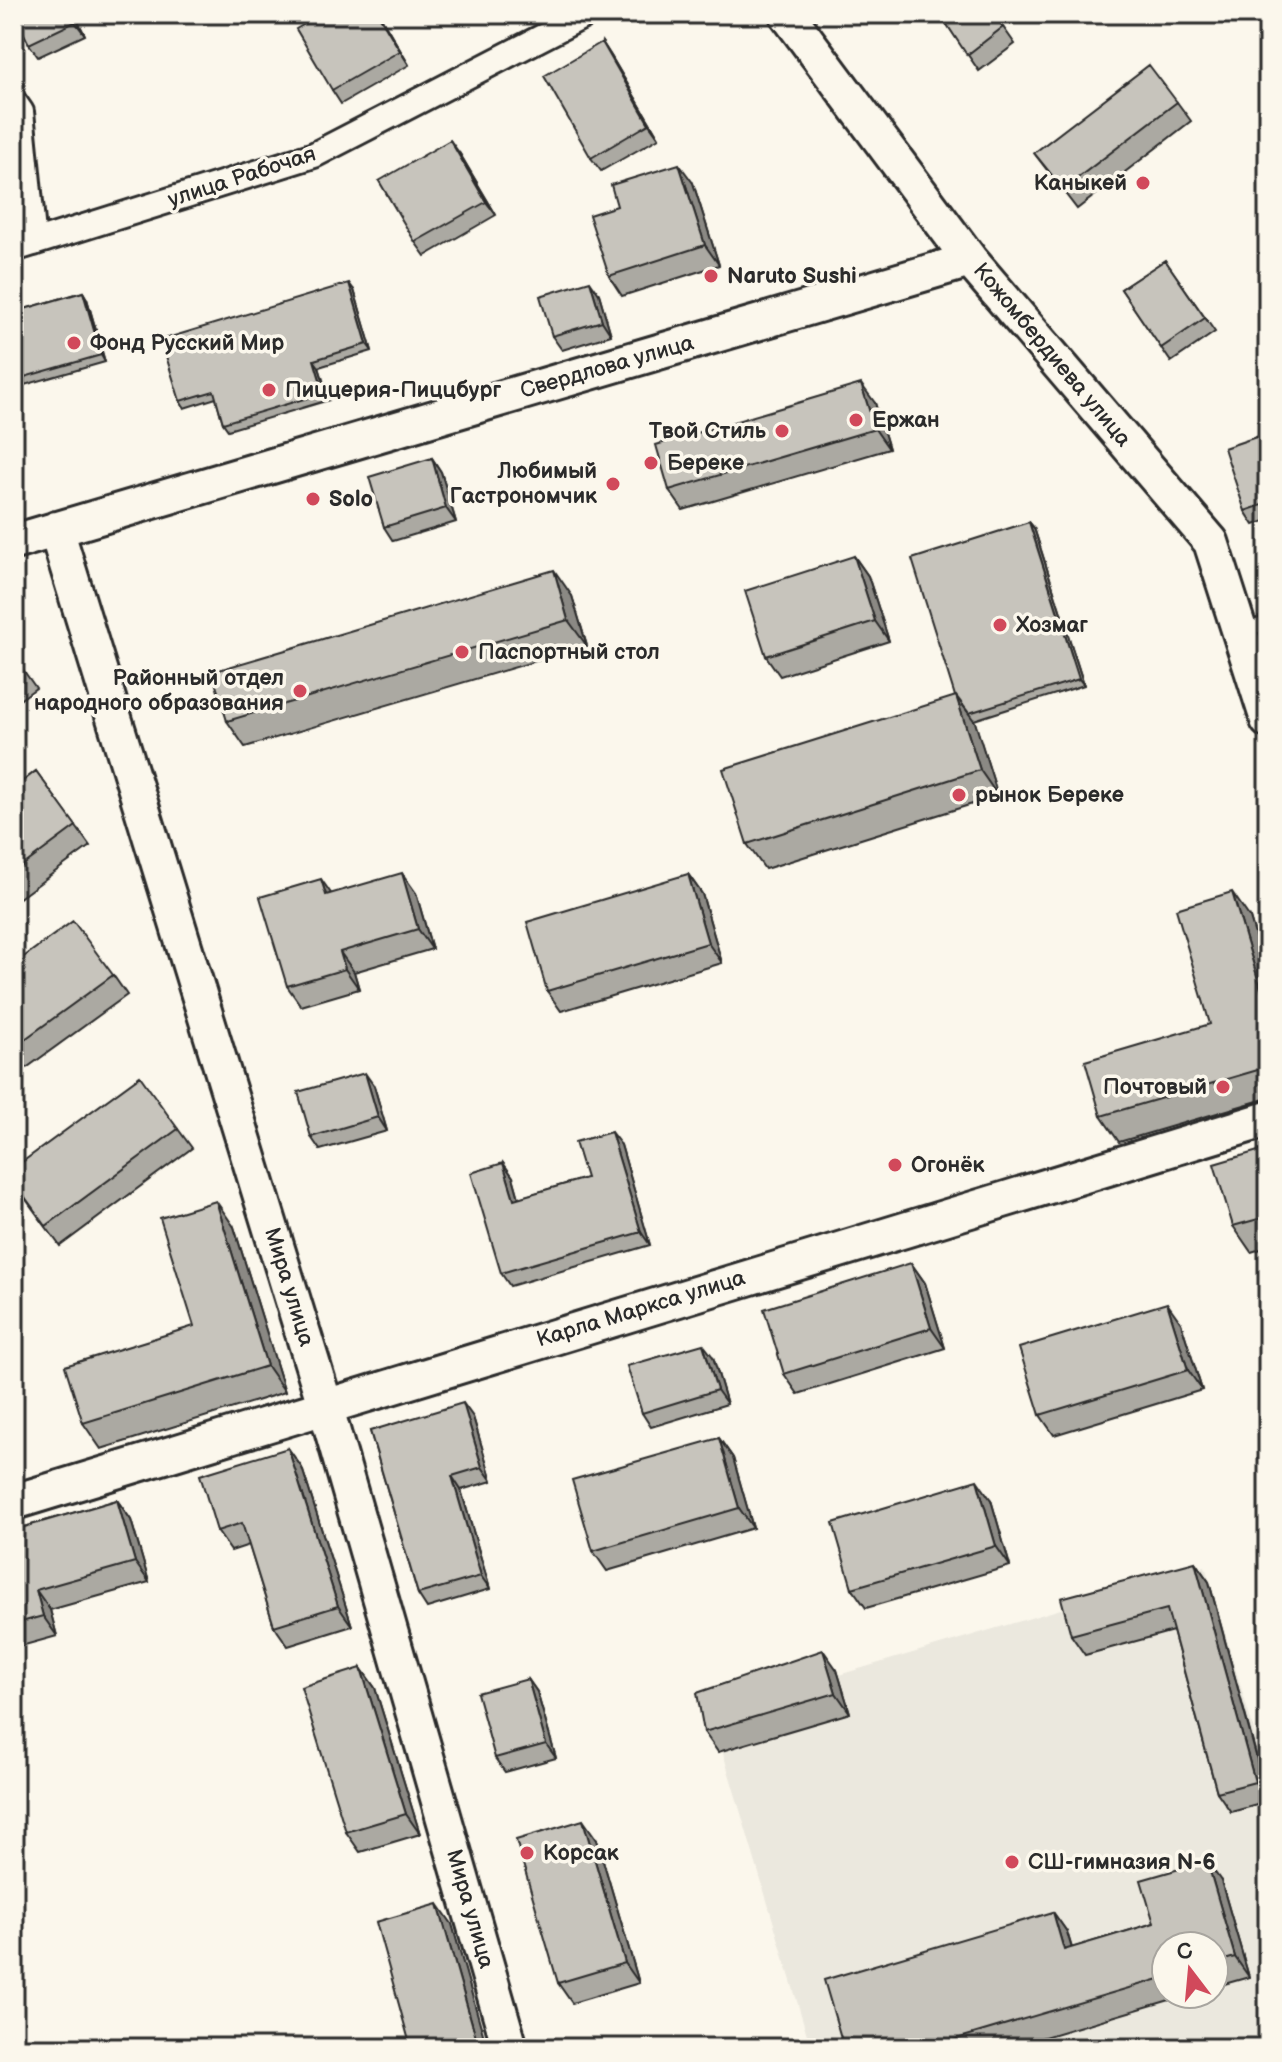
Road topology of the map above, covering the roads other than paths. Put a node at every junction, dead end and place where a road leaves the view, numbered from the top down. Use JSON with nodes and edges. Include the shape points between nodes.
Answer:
{"nodes":[{"id":1,"x":587,"y":14,"type":"edge"},
{"id":2,"x":787,"y":14,"type":"edge"},
{"id":3,"x":14,"y":102,"type":"edge"},
{"id":4,"x":24,"y":246,"type":"edge"},
{"id":5,"x":970,"y":260,"type":"junction"},
{"id":6,"x":56,"y":529,"type":"junction"},
{"id":7,"x":14,"y":542,"type":"edge"},
{"id":8,"x":1254,"y":628,"type":"edge"},
{"id":9,"x":1268,"y":720,"type":"edge"},
{"id":10,"x":1268,"y":1119,"type":"edge"},
{"id":11,"x":325,"y":1405,"type":"junction"},
{"id":12,"x":14,"y":1502,"type":"edge"},
{"id":13,"x":510,"y":2048,"type":"edge"}],
"edges":[{"from":1,"to":4,"type":"street","name":"улица Рабочая","via":[[314,155]]},
{"from":2,"to":5,"type":"street","name":"Кожомбердиева улица"},
{"from":3,"to":4,"type":"street","via":[[21,112]]},
{"from":5,"to":6,"type":"street","name":"Свердлова улица"},
{"from":5,"to":8,"type":"street","name":"Кожомбердиева улица","via":[[1211,542]]},
{"from":6,"to":7,"type":"street","name":"Свердлова улица"},
{"from":6,"to":11,"type":"street","name":"Мира улица"},
{"from":8,"to":9,"type":"street","name":"Кожомбердиева улица"},
{"from":10,"to":11,"type":"street","name":"Карла Маркса улица"},
{"from":11,"to":12,"type":"street","name":"Карла Маркса улица"},
{"from":11,"to":13,"type":"street","name":"Мира улица"}]}
